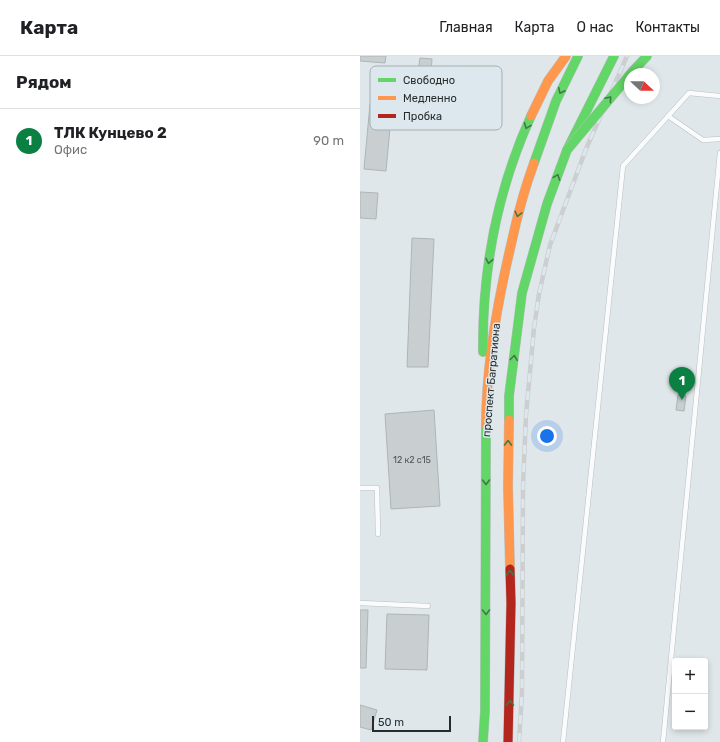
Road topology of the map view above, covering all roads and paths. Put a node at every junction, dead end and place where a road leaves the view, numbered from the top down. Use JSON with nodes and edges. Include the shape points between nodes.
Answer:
{"nodes":[{"id":1,"x":566,"y":56,"type":"edge"},
{"id":2,"x":578,"y":56,"type":"edge"},
{"id":3,"x":614,"y":56,"type":"edge"},
{"id":4,"x":647,"y":56,"type":"edge"},
{"id":5,"x":720,"y":96,"type":"edge"},
{"id":6,"x":668,"y":116,"type":"junction"},
{"id":7,"x":720,"y":139,"type":"edge"},
{"id":8,"x":567,"y":150,"type":"junction"},
{"id":9,"x":720,"y":153,"type":"edge"},
{"id":10,"x":486,"y":415,"type":"junction"},
{"id":11,"x":360,"y":488,"type":"edge"},
{"id":12,"x":378,"y":534,"type":"dead end"},
{"id":13,"x":360,"y":603,"type":"edge"},
{"id":14,"x":428,"y":606,"type":"dead end"},
{"id":15,"x":483,"y":742,"type":"edge"},
{"id":16,"x":508,"y":742,"type":"edge"},
{"id":17,"x":564,"y":742,"type":"edge"},
{"id":18,"x":663,"y":742,"type":"edge"}],
"edges":[{"from":1,"to":10,"type":"main road","one_way":true,"via":[[540,94],[515,156],[496,218],[482,316]]},
{"from":2,"to":10,"type":"main road","name":"проспект Багратиона","one_way":true,"via":[[556,101],[524,190],[503,277],[492,338]]},
{"from":3,"to":8,"type":"main road","name":"проспект Багратиона","bridge":true},
{"from":8,"to":4,"type":"main road","one_way":true,"bridge":true},
{"from":5,"to":6,"type":"lane","via":[[689,92]]},
{"from":6,"to":7,"type":"lane","via":[[703,140]]},
{"from":6,"to":17,"type":"lane","via":[[623,166]]},
{"from":16,"to":8,"type":"main road","name":"проспект Багратиона","one_way":true,"via":[[511,603],[509,396],[522,293],[547,204]]},
{"from":9,"to":18,"type":"lane"},
{"from":10,"to":15,"type":"main road","name":"проспект Багратиона","one_way":true},
{"from":11,"to":12,"type":"lane","via":[[377,488]]},
{"from":13,"to":14,"type":"lane"}]}
